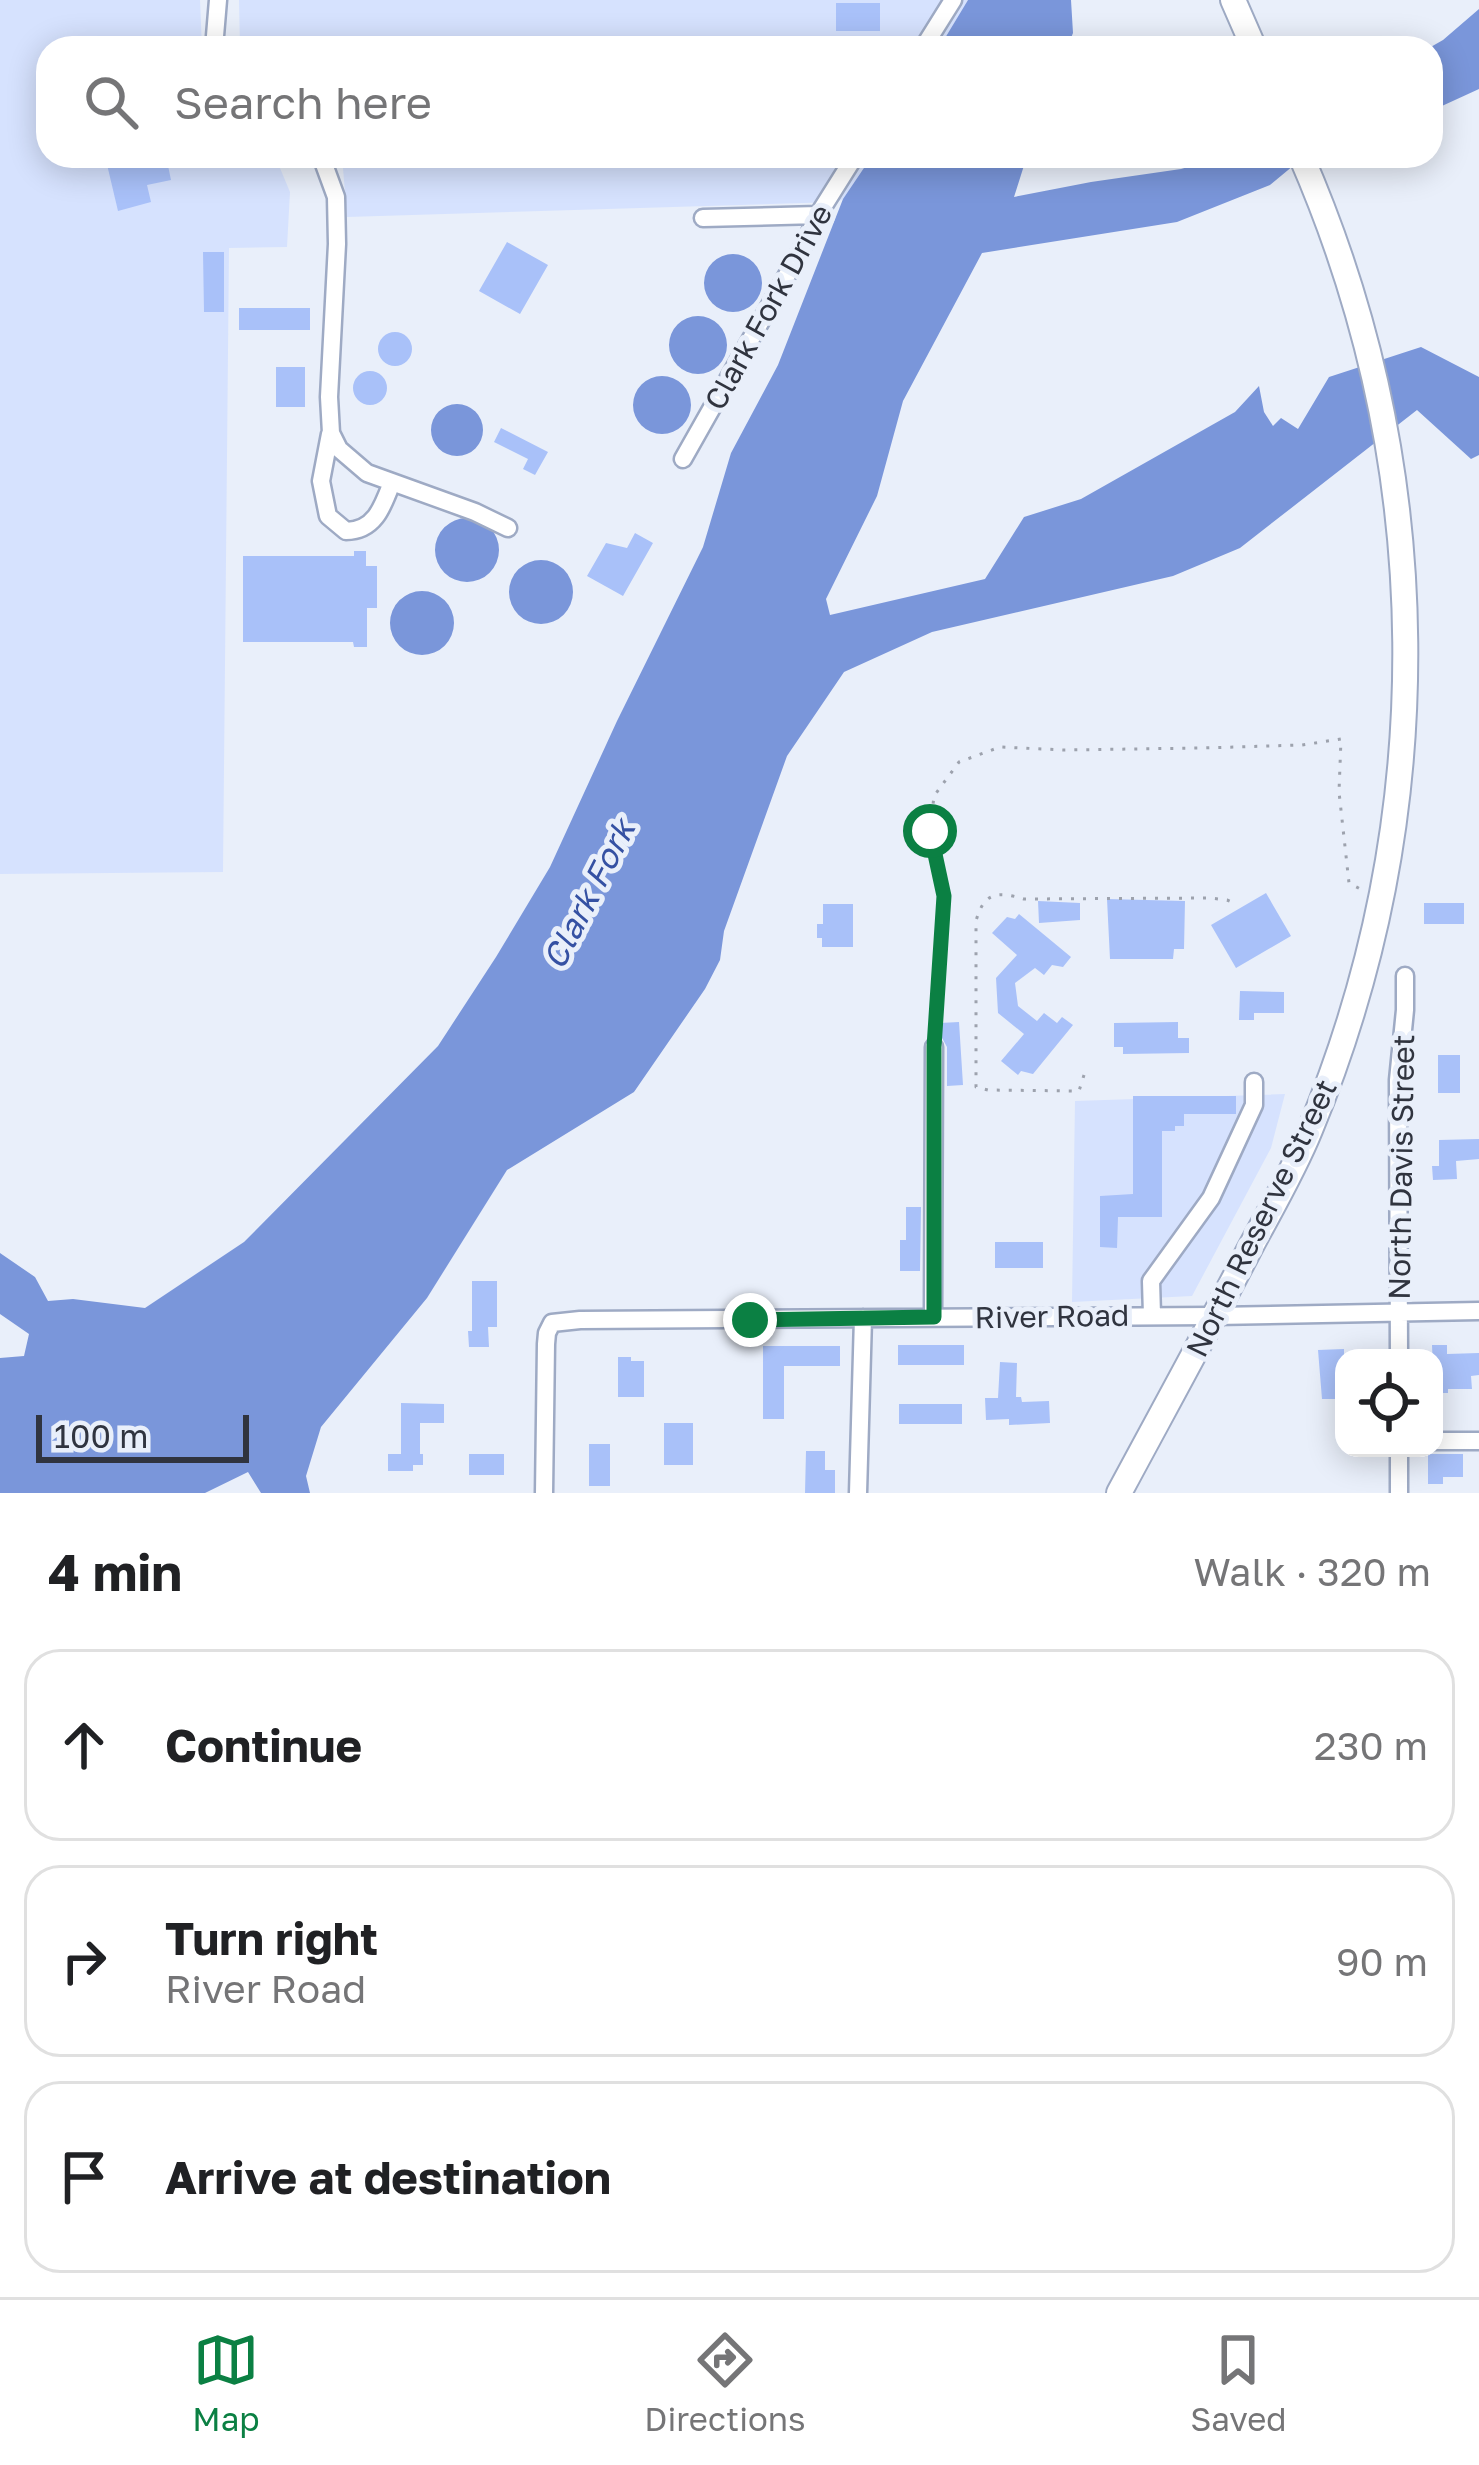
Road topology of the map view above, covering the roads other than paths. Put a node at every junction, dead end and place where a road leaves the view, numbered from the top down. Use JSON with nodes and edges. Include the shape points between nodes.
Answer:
{"nodes":[{"id":1,"x":218,"y":0,"type":"edge"},
{"id":2,"x":953,"y":0,"type":"edge"},
{"id":3,"x":1233,"y":0,"type":"edge"},
{"id":4,"x":215,"y":36,"type":"edge"},
{"id":5,"x":930,"y":36,"type":"edge"},
{"id":6,"x":1249,"y":36,"type":"edge"},
{"id":7,"x":325,"y":168,"type":"edge"},
{"id":8,"x":847,"y":168,"type":"edge"},
{"id":9,"x":1306,"y":168,"type":"edge"},
{"id":10,"x":818,"y":215,"type":"junction"},
{"id":11,"x":703,"y":218,"type":"dead end"},
{"id":12,"x":331,"y":434,"type":"junction"},
{"id":13,"x":683,"y":459,"type":"dead end"},
{"id":14,"x":392,"y":482,"type":"junction"},
{"id":15,"x":508,"y":528,"type":"dead end"},
{"id":16,"x":1405,"y":976,"type":"dead end"},
{"id":17,"x":934,"y":1047,"type":"road end"},
{"id":18,"x":1254,"y":1082,"type":"dead end"},
{"id":19,"x":1399,"y":1311,"type":"junction"},
{"id":20,"x":1479,"y":1311,"type":"edge"},
{"id":21,"x":1152,"y":1315,"type":"junction"},
{"id":22,"x":1215,"y":1316,"type":"junction"},
{"id":23,"x":934,"y":1317,"type":"junction"},
{"id":24,"x":862,"y":1318,"type":"junction"},
{"id":25,"x":1399,"y":1349,"type":"edge"},
{"id":26,"x":1443,"y":1441,"type":"edge"},
{"id":27,"x":1479,"y":1441,"type":"edge"},
{"id":28,"x":1400,"y":1457,"type":"edge"},
{"id":29,"x":544,"y":1493,"type":"edge"},
{"id":30,"x":858,"y":1493,"type":"edge"},
{"id":31,"x":1119,"y":1493,"type":"edge"},
{"id":32,"x":1399,"y":1493,"type":"edge"}],
"edges":[{"from":1,"to":4,"type":"street"},
{"from":2,"to":5,"type":"street"},
{"from":3,"to":6,"type":"highway"},
{"from":7,"to":12,"type":"street","via":[[336,220]]},
{"from":8,"to":10,"type":"street","name":"Clark Fork Drive"},
{"from":9,"to":22,"type":"highway","name":"North Reserve Street","via":[[1348,274],[1395,485],[1405,585],[1404,734],[1382,900],[1335,1067]]},
{"from":10,"to":11,"type":"street"},
{"from":10,"to":13,"type":"street","name":"Clark Fork Drive"},
{"from":12,"to":14,"type":"street","via":[[368,473]]},
{"from":12,"to":14,"type":"street","via":[[321,481],[328,516],[346,531],[381,512]]},
{"from":14,"to":15,"type":"street"},
{"from":16,"to":19,"type":"street","name":"North Davis Street"},
{"from":17,"to":23,"type":"street"},
{"from":18,"to":21,"type":"street","via":[[1254,1105],[1211,1198],[1151,1281]]},
{"from":19,"to":20,"type":"street","name":"River Road"},
{"from":19,"to":22,"type":"street","name":"River Road"},
{"from":19,"to":25,"type":"street","name":"North Davis Street"},
{"from":21,"to":22,"type":"street","name":"River Road"},
{"from":21,"to":23,"type":"street","name":"River Road"},
{"from":22,"to":31,"type":"highway","name":"North Reserve Street"},
{"from":23,"to":24,"type":"street","name":"River Road"},
{"from":24,"to":29,"type":"street","name":"River Road","via":[[552,1323]]},
{"from":24,"to":30,"type":"street"},
{"from":26,"to":27,"type":"street"},
{"from":28,"to":32,"type":"street"}]}
